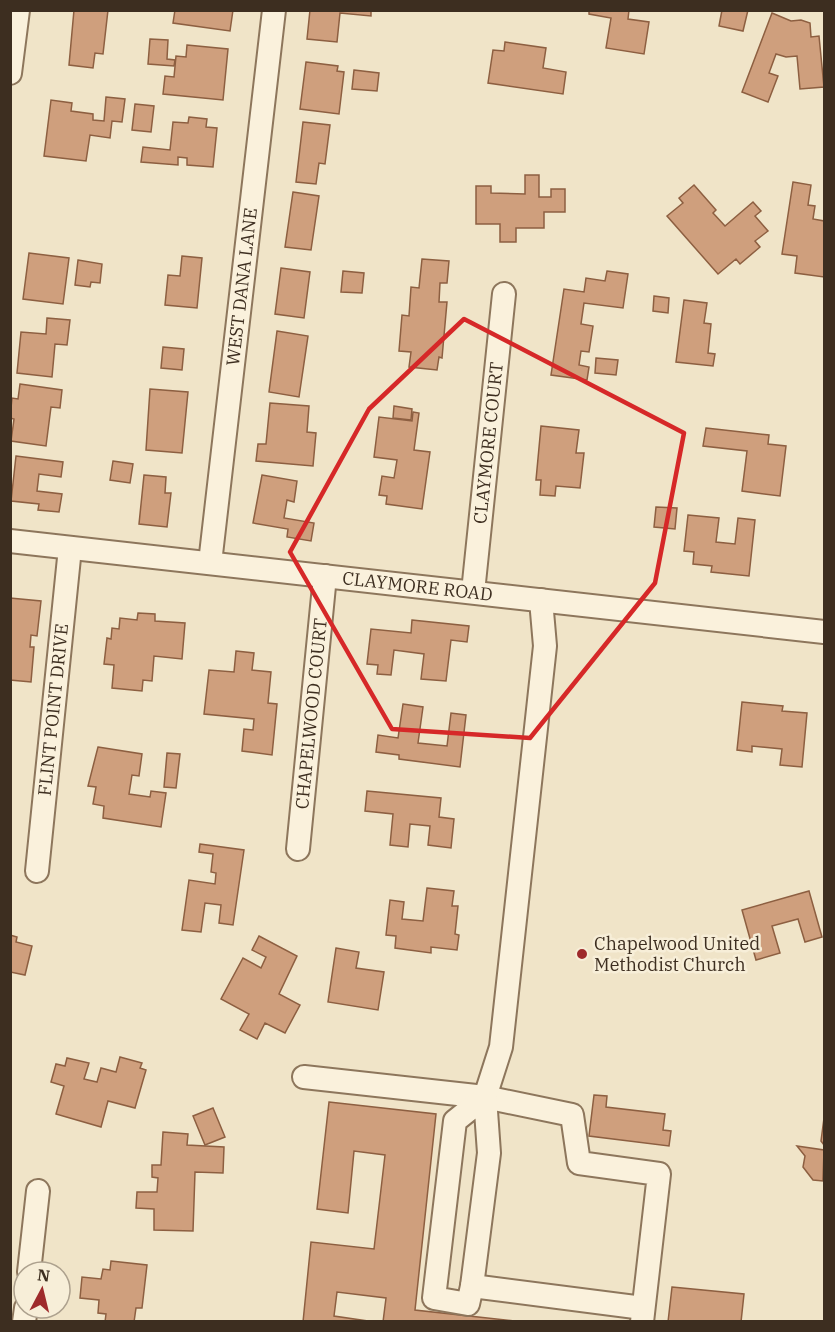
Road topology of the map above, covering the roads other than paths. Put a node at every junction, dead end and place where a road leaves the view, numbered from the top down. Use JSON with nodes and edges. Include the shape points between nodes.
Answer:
{"nodes":[{"id":1,"x":18,"y":10,"type":"edge"},
{"id":2,"x":274,"y":10,"type":"edge"},
{"id":3,"x":10,"y":74,"type":"edge"},
{"id":4,"x":504,"y":294,"type":"dead end"},
{"id":5,"x":10,"y":541,"type":"edge"},
{"id":6,"x":70,"y":548,"type":"junction"},
{"id":7,"x":210,"y":563,"type":"junction"},
{"id":8,"x":325,"y":576,"type":"junction"},
{"id":9,"x":473,"y":592,"type":"junction"},
{"id":10,"x":541,"y":600,"type":"junction"},
{"id":11,"x":825,"y":632,"type":"edge"},
{"id":12,"x":298,"y":849,"type":"dead end"},
{"id":13,"x":36,"y":871,"type":"dead end"},
{"id":14,"x":303,"y":1077,"type":"dead end"},
{"id":15,"x":485,"y":1097,"type":"junction"},
{"id":16,"x":38,"y":1191,"type":"dead end"},
{"id":17,"x":30,"y":1260,"type":"edge"},
{"id":18,"x":472,"y":1286,"type":"junction"},
{"id":19,"x":642,"y":1315,"type":"edge"}],
"edges":[{"from":1,"to":3,"type":"street"},
{"from":2,"to":7,"type":"street","name":"WEST DANA LANE"},
{"from":4,"to":9,"type":"street","name":"CLAYMORE COURT"},
{"from":5,"to":6,"type":"street","name":"CLAYMORE ROAD"},
{"from":6,"to":7,"type":"street","name":"CLAYMORE ROAD"},
{"from":6,"to":13,"type":"street","name":"FLINT POINT DRIVE"},
{"from":7,"to":8,"type":"street","name":"CLAYMORE ROAD"},
{"from":8,"to":9,"type":"street","name":"CLAYMORE ROAD"},
{"from":8,"to":12,"type":"street","name":"CHAPELWOOD COURT"},
{"from":9,"to":10,"type":"street","name":"CLAYMORE ROAD"},
{"from":10,"to":11,"type":"street","name":"CLAYMORE ROAD"},
{"from":10,"to":15,"type":"street","via":[[545,646],[501,1047]]},
{"from":14,"to":15,"type":"street"},
{"from":15,"to":18,"type":"street","via":[[489,1153]]},
{"from":15,"to":18,"type":"street","via":[[455,1120],[434,1298],[468,1304]]},
{"from":15,"to":19,"type":"street","via":[[572,1115],[579,1163],[659,1174]]},
{"from":16,"to":17,"type":"street"},
{"from":18,"to":19,"type":"street"}]}
